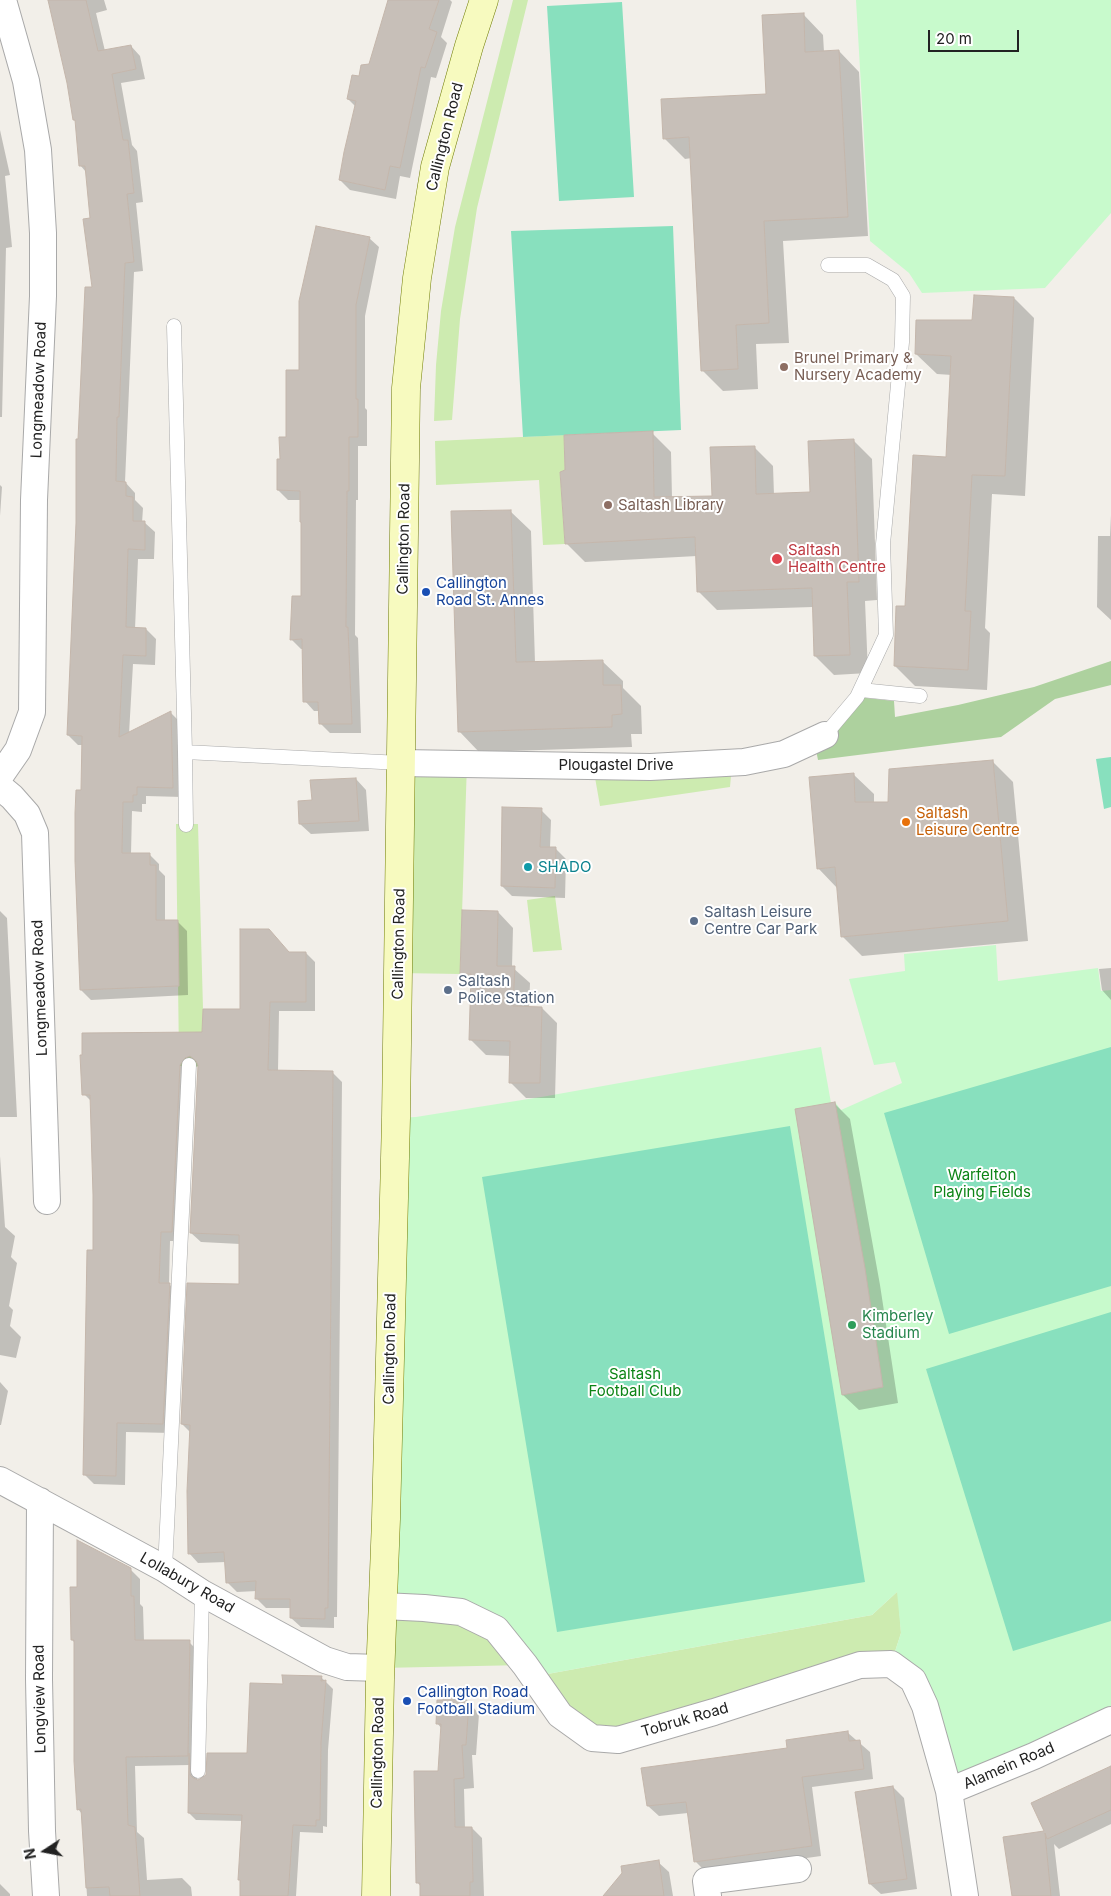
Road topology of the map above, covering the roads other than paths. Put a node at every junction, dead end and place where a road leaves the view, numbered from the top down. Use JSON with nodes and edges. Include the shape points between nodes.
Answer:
{"nodes":[{"id":1,"x":3,"y":0,"type":"edge"},
{"id":2,"x":484,"y":0,"type":"edge"},
{"id":3,"x":828,"y":265,"type":"dead end"},
{"id":4,"x":174,"y":326,"type":"dead end"},
{"id":5,"x":860,"y":690,"type":"junction"},
{"id":6,"x":920,"y":696,"type":"dead end"},
{"id":7,"x":825,"y":735,"type":"joint"},
{"id":8,"x":184,"y":752,"type":"junction"},
{"id":9,"x":401,"y":763,"type":"junction"},
{"id":10,"x":0,"y":776,"type":"edge"},
{"id":11,"x":0,"y":788,"type":"edge"},
{"id":12,"x":186,"y":825,"type":"dead end"},
{"id":13,"x":189,"y":1065,"type":"dead end"},
{"id":14,"x":47,"y":1201,"type":"dead end"},
{"id":15,"x":0,"y":1480,"type":"edge"},
{"id":16,"x":40,"y":1501,"type":"junction"},
{"id":17,"x":165,"y":1569,"type":"junction"},
{"id":18,"x":202,"y":1593,"type":"junction"},
{"id":19,"x":383,"y":1606,"type":"junction"},
{"id":20,"x":380,"y":1668,"type":"junction"},
{"id":21,"x":1111,"y":1720,"type":"edge"},
{"id":22,"x":198,"y":1771,"type":"dead end"},
{"id":23,"x":949,"y":1791,"type":"junction"},
{"id":24,"x":798,"y":1869,"type":"dead end"},
{"id":25,"x":46,"y":1896,"type":"edge"},
{"id":26,"x":376,"y":1896,"type":"edge"},
{"id":27,"x":708,"y":1896,"type":"edge"},
{"id":28,"x":965,"y":1896,"type":"edge"}],
"edges":[{"from":1,"to":10,"type":"street","name":"Longmeadow Road","via":[[26,81],[38,150],[43,296],[34,500],[32,712],[18,750]]},
{"from":2,"to":9,"type":"street","name":"Callington Road","via":[[435,167],[417,278],[406,388]]},
{"from":3,"to":5,"type":"lane","via":[[867,265],[893,280],[903,296],[902,342],[883,544],[886,636]]},
{"from":4,"to":8,"type":"lane"},
{"from":5,"to":6,"type":"lane"},
{"from":5,"to":7,"type":"lane"},
{"from":7,"to":9,"type":"street","name":"Plougastel Drive","via":[[784,754],[744,762],[650,767]]},
{"from":8,"to":9,"type":"lane"},
{"from":8,"to":12,"type":"lane"},
{"from":9,"to":19,"type":"street","name":"Callington Road","via":[[396,1118]]},
{"from":11,"to":14,"type":"street","name":"Longmeadow Road","via":[[27,814],[35,833]]},
{"from":13,"to":17,"type":"lane"},
{"from":15,"to":16,"type":"street","name":"Lollabury Road"},
{"from":16,"to":17,"type":"street","name":"Lollabury Road"},
{"from":16,"to":25,"type":"street","name":"Longview Road","via":[[39,1679]]},
{"from":17,"to":18,"type":"street","name":"Lollabury Road"},
{"from":18,"to":20,"type":"street","name":"Lollabury Road","via":[[325,1660],[347,1666]]},
{"from":18,"to":22,"type":"lane"},
{"from":19,"to":20,"type":"street","name":"Callington Road"},
{"from":19,"to":23,"type":"street","name":"Tobruk Road","via":[[460,1612],[496,1629],[560,1715],[592,1738],[618,1740],[860,1665],[890,1664],[913,1680],[925,1706]]},
{"from":20,"to":26,"type":"street","name":"Callington Road"},
{"from":21,"to":23,"type":"street","name":"Alamein Road"},
{"from":23,"to":28,"type":"street","name":"Alamein Road"},
{"from":24,"to":27,"type":"street","via":[[706,1881]]}]}
